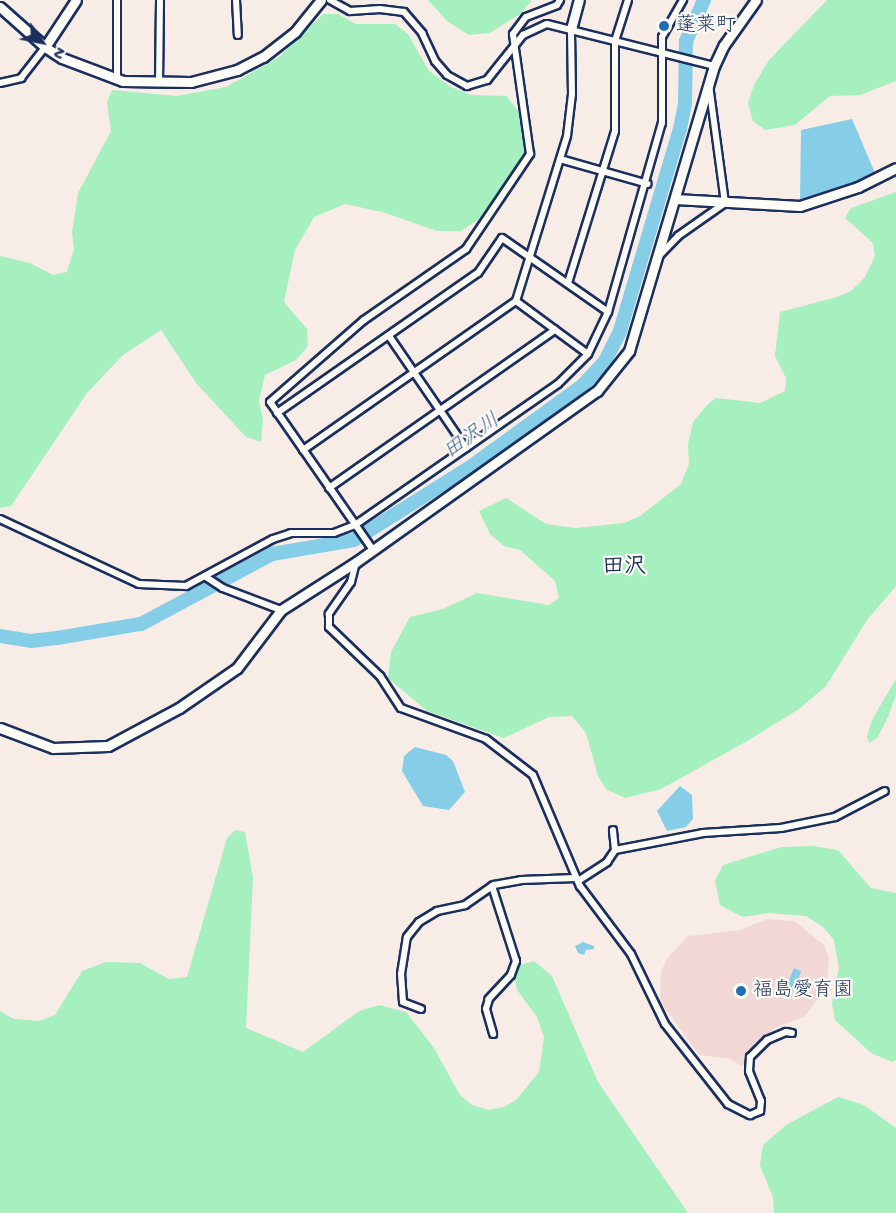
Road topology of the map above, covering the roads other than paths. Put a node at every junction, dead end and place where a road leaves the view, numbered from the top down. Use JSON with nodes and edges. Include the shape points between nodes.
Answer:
{"nodes":[{"id":1,"x":76,"y":0,"type":"edge"},
{"id":2,"x":117,"y":0,"type":"edge"},
{"id":3,"x":160,"y":0,"type":"edge"},
{"id":4,"x":236,"y":0,"type":"edge"},
{"id":5,"x":321,"y":0,"type":"edge"},
{"id":6,"x":330,"y":0,"type":"edge"},
{"id":7,"x":560,"y":0,"type":"edge"},
{"id":8,"x":579,"y":0,"type":"edge"},
{"id":9,"x":628,"y":0,"type":"edge"},
{"id":10,"x":683,"y":0,"type":"edge"},
{"id":11,"x":756,"y":0,"type":"edge"},
{"id":12,"x":554,"y":3,"type":"edge"},
{"id":13,"x":0,"y":7,"type":"edge"},
{"id":14,"x":571,"y":29,"type":"junction"},
{"id":15,"x":238,"y":35,"type":"dead end"},
{"id":16,"x":615,"y":41,"type":"junction"},
{"id":17,"x":514,"y":45,"type":"junction"},
{"id":18,"x":45,"y":47,"type":"junction"},
{"id":19,"x":660,"y":51,"type":"junction"},
{"id":20,"x":714,"y":66,"type":"junction"},
{"id":21,"x":117,"y":79,"type":"junction"},
{"id":22,"x":0,"y":83,"type":"edge"},
{"id":23,"x":709,"y":83,"type":"junction"},
{"id":24,"x":159,"y":84,"type":"junction"},
{"id":25,"x":560,"y":159,"type":"junction"},
{"id":26,"x":896,"y":168,"type":"edge"},
{"id":27,"x":603,"y":170,"type":"junction"},
{"id":28,"x":648,"y":184,"type":"junction"},
{"id":29,"x":675,"y":199,"type":"junction"},
{"id":30,"x":725,"y":203,"type":"junction"},
{"id":31,"x":530,"y":254,"type":"junction"},
{"id":32,"x":657,"y":257,"type":"junction"},
{"id":33,"x":568,"y":283,"type":"junction"},
{"id":34,"x":516,"y":301,"type":"junction"},
{"id":35,"x":608,"y":312,"type":"junction"},
{"id":36,"x":555,"y":330,"type":"junction"},
{"id":37,"x":389,"y":336,"type":"junction"},
{"id":38,"x":588,"y":354,"type":"junction"},
{"id":39,"x":414,"y":373,"type":"junction"},
{"id":40,"x":440,"y":410,"type":"junction"},
{"id":41,"x":277,"y":413,"type":"junction"},
{"id":42,"x":466,"y":448,"type":"junction"},
{"id":43,"x":303,"y":450,"type":"junction"},
{"id":44,"x":329,"y":488,"type":"junction"},
{"id":45,"x":0,"y":519,"type":"edge"},
{"id":46,"x":355,"y":525,"type":"junction"},
{"id":47,"x":373,"y":550,"type":"junction"},
{"id":48,"x":356,"y":562,"type":"junction"},
{"id":49,"x":209,"y":579,"type":"junction"},
{"id":50,"x":281,"y":610,"type":"junction"},
{"id":51,"x":0,"y":728,"type":"edge"},
{"id":52,"x":885,"y":791,"type":"dead end"},
{"id":53,"x":613,"y":830,"type":"dead end"},
{"id":54,"x":615,"y":850,"type":"junction"},
{"id":55,"x":577,"y":879,"type":"junction"},
{"id":56,"x":492,"y":886,"type":"junction"},
{"id":57,"x":421,"y":1009,"type":"dead end"},
{"id":58,"x":792,"y":1033,"type":"dead end"},
{"id":59,"x":493,"y":1034,"type":"dead end"}],
"edges":[{"from":1,"to":18,"type":"street"},
{"from":2,"to":21,"type":"street"},
{"from":3,"to":24,"type":"street"},
{"from":4,"to":15,"type":"street"},
{"from":5,"to":24,"type":"street","via":[[286,40],[249,65],[208,79]]},
{"from":6,"to":17,"type":"street","via":[[350,11],[404,12],[422,33],[435,61],[447,75],[467,86],[487,81]]},
{"from":7,"to":12,"type":"street"},
{"from":8,"to":14,"type":"street"},
{"from":9,"to":16,"type":"street"},
{"from":10,"to":19,"type":"street","via":[[666,26]]},
{"from":11,"to":20,"type":"street"},
{"from":12,"to":17,"type":"street","via":[[519,24],[513,34]]},
{"from":13,"to":18,"type":"street"},
{"from":14,"to":16,"type":"street"},
{"from":14,"to":17,"type":"street","via":[[538,25]]},
{"from":14,"to":25,"type":"street","via":[[572,113]]},
{"from":16,"to":19,"type":"street"},
{"from":16,"to":27,"type":"street","via":[[617,118]]},
{"from":17,"to":41,"type":"street","via":[[530,140],[530,154],[522,169],[462,253],[364,320],[279,390],[270,402]]},
{"from":18,"to":21,"type":"street","via":[[62,58]]},
{"from":18,"to":22,"type":"street","via":[[21,78]]},
{"from":19,"to":20,"type":"street"},
{"from":19,"to":28,"type":"street","via":[[662,123]]},
{"from":20,"to":23,"type":"street"},
{"from":21,"to":24,"type":"street"},
{"from":23,"to":29,"type":"street"},
{"from":23,"to":30,"type":"street"},
{"from":25,"to":27,"type":"street"},
{"from":25,"to":31,"type":"street"},
{"from":26,"to":30,"type":"street","via":[[839,194],[800,206]]},
{"from":27,"to":28,"type":"street"},
{"from":27,"to":33,"type":"street"},
{"from":28,"to":35,"type":"street"},
{"from":29,"to":30,"type":"street"},
{"from":29,"to":32,"type":"street"},
{"from":30,"to":32,"type":"street","via":[[678,236]]},
{"from":31,"to":33,"type":"street"},
{"from":31,"to":34,"type":"street"},
{"from":31,"to":37,"type":"street","via":[[502,238],[478,273]]},
{"from":32,"to":47,"type":"street","via":[[629,351],[609,379],[570,412]]},
{"from":33,"to":35,"type":"street"},
{"from":34,"to":36,"type":"street"},
{"from":34,"to":39,"type":"street"},
{"from":35,"to":38,"type":"street"},
{"from":36,"to":38,"type":"street"},
{"from":36,"to":40,"type":"street"},
{"from":37,"to":39,"type":"street"},
{"from":37,"to":41,"type":"street"},
{"from":38,"to":42,"type":"street","via":[[558,384]]},
{"from":39,"to":40,"type":"street"},
{"from":39,"to":43,"type":"street"},
{"from":40,"to":42,"type":"street"},
{"from":40,"to":44,"type":"street"},
{"from":41,"to":43,"type":"street"},
{"from":42,"to":46,"type":"street"},
{"from":43,"to":44,"type":"street"},
{"from":44,"to":46,"type":"street"},
{"from":45,"to":49,"type":"street","via":[[139,584],[186,586]]},
{"from":46,"to":47,"type":"street"},
{"from":46,"to":49,"type":"street","via":[[334,533],[291,533],[273,539]]},
{"from":47,"to":48,"type":"street"},
{"from":48,"to":50,"type":"street"},
{"from":48,"to":55,"type":"street","via":[[351,582],[329,614],[329,627],[375,671],[401,708],[486,739],[527,767],[539,784]]},
{"from":49,"to":50,"type":"street"},
{"from":50,"to":51,"type":"street","via":[[237,668],[220,682],[117,742],[53,748]]},
{"from":52,"to":54,"type":"street","via":[[835,817],[781,828],[704,833]]},
{"from":53,"to":54,"type":"street"},
{"from":54,"to":55,"type":"street","via":[[607,862]]},
{"from":55,"to":56,"type":"street","via":[[521,880]]},
{"from":55,"to":58,"type":"street","via":[[631,954],[665,1024],[735,1109],[750,1115],[760,1111],[761,1101],[749,1071],[750,1057],[767,1040]]},
{"from":56,"to":57,"type":"street","via":[[465,905],[437,911],[411,928],[404,950],[402,994],[403,1002]]},
{"from":56,"to":59,"type":"street","via":[[516,961],[511,975],[489,999],[486,1009]]}]}
